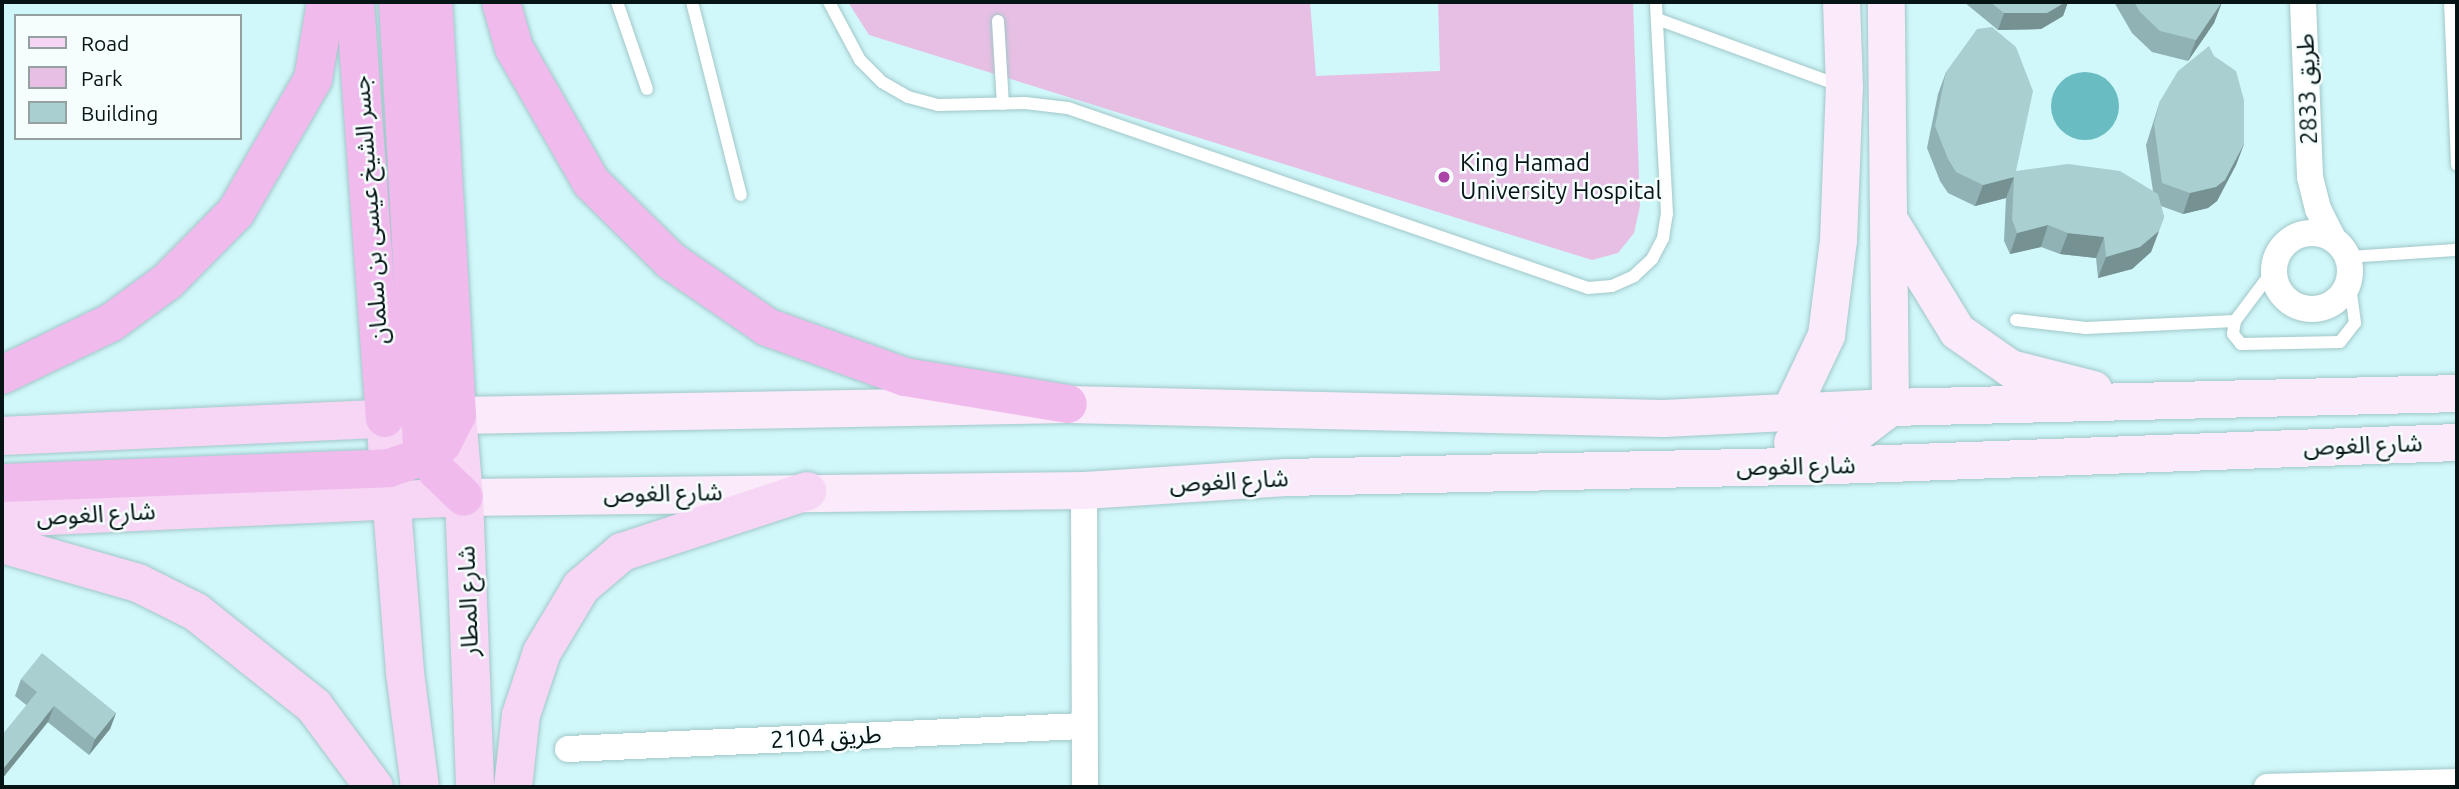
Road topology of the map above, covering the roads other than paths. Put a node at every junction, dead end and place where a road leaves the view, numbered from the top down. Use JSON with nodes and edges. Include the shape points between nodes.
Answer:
{"nodes":[{"id":1,"x":326,"y":2,"type":"edge"},
{"id":2,"x":355,"y":2,"type":"edge"},
{"id":3,"x":398,"y":2,"type":"edge"},
{"id":4,"x":433,"y":2,"type":"edge"},
{"id":5,"x":501,"y":2,"type":"edge"},
{"id":6,"x":617,"y":2,"type":"edge"},
{"id":7,"x":692,"y":2,"type":"edge"},
{"id":8,"x":829,"y":2,"type":"edge"},
{"id":9,"x":1656,"y":2,"type":"edge"},
{"id":10,"x":1841,"y":2,"type":"edge"},
{"id":11,"x":1886,"y":2,"type":"edge"},
{"id":12,"x":2303,"y":2,"type":"edge"},
{"id":13,"x":2450,"y":2,"type":"edge"},
{"id":14,"x":1657,"y":19,"type":"junction"},
{"id":15,"x":998,"y":21,"type":"dead end"},
{"id":16,"x":1844,"y":87,"type":"junction"},
{"id":17,"x":647,"y":89,"type":"dead end"},
{"id":18,"x":1003,"y":104,"type":"junction"},
{"id":19,"x":2457,"y":165,"type":"edge"},
{"id":20,"x":2310,"y":177,"type":"junction"},
{"id":21,"x":741,"y":195,"type":"dead end"},
{"id":22,"x":1886,"y":215,"type":"junction"},
{"id":23,"x":2290,"y":239,"type":"junction"},
{"id":24,"x":2457,"y":250,"type":"edge"},
{"id":25,"x":2343,"y":258,"type":"junction"},
{"id":26,"x":2274,"y":269,"type":"junction"},
{"id":27,"x":2016,"y":320,"type":"dead end"},
{"id":28,"x":2235,"y":321,"type":"junction"},
{"id":29,"x":2,"y":375,"type":"edge"},
{"id":30,"x":2457,"y":393,"type":"edge"},
{"id":31,"x":2170,"y":403,"type":"junction"},
{"id":32,"x":1068,"y":404,"type":"junction"},
{"id":33,"x":1890,"y":407,"type":"junction"},
{"id":34,"x":1788,"y":415,"type":"junction"},
{"id":35,"x":421,"y":417,"type":"junction"},
{"id":36,"x":2,"y":436,"type":"edge"},
{"id":37,"x":2457,"y":442,"type":"edge"},
{"id":38,"x":428,"y":455,"type":"junction"},
{"id":39,"x":1286,"y":477,"type":"junction"},
{"id":40,"x":2,"y":483,"type":"edge"},
{"id":41,"x":390,"y":484,"type":"junction"},
{"id":42,"x":1084,"y":490,"type":"junction"},
{"id":43,"x":807,"y":491,"type":"junction"},
{"id":44,"x":464,"y":497,"type":"junction"},
{"id":45,"x":2,"y":518,"type":"edge"},
{"id":46,"x":2,"y":544,"type":"edge"},
{"id":47,"x":1083,"y":726,"type":"junction"},
{"id":48,"x":568,"y":749,"type":"dead end"},
{"id":49,"x":2457,"y":782,"type":"edge"},
{"id":50,"x":374,"y":787,"type":"edge"},
{"id":51,"x":420,"y":787,"type":"edge"},
{"id":52,"x":475,"y":787,"type":"edge"},
{"id":53,"x":513,"y":787,"type":"edge"},
{"id":54,"x":1085,"y":787,"type":"edge"},
{"id":55,"x":2267,"y":787,"type":"edge"}],
"edges":[{"from":1,"to":29,"type":"highway","via":[[313,79],[236,212],[168,281],[112,323]]},
{"from":2,"to":35,"type":"highway","name":"جسر الشيخ عيسى بن سلمان"},
{"from":3,"to":35,"type":"highway"},
{"from":4,"to":35,"type":"highway"},
{"from":5,"to":32,"type":"highway","via":[[514,48],[591,182],[671,261],[767,327],[905,377]]},
{"from":6,"to":17,"type":"lane"},
{"from":7,"to":21,"type":"lane"},
{"from":8,"to":18,"type":"lane","via":[[860,60],[882,82],[908,97],[938,105]]},
{"from":9,"to":14,"type":"lane"},
{"from":10,"to":16,"type":"main road"},
{"from":11,"to":22,"type":"main road"},
{"from":12,"to":20,"type":"street","name":"طريق 2833"},
{"from":13,"to":19,"type":"lane"},
{"from":14,"to":16,"type":"lane"},
{"from":14,"to":18,"type":"lane","via":[[1667,214],[1663,238],[1652,259],[1634,276],[1612,286],[1588,288],[1565,282],[1068,108]]},
{"from":15,"to":18,"type":"lane"},
{"from":16,"to":34,"type":"main road","via":[[1838,240],[1826,335]]},
{"from":20,"to":23,"type":"street","name":"طريق 2833"},
{"from":20,"to":25,"type":"street","name":"طريق 2833","via":[[2318,209]]},
{"from":22,"to":31,"type":"main road","via":[[1929,292],[1957,331],[2010,368],[2054,383]]},
{"from":22,"to":33,"type":"main road"},
{"from":23,"to":25,"type":"street","via":[[2311,233]]},
{"from":23,"to":26,"type":"street"},
{"from":24,"to":25,"type":"lane"},
{"from":25,"to":26,"type":"street","via":[[2339,299],[2307,309],[2279,291]]},
{"from":25,"to":28,"type":"lane","via":[[2355,323],[2340,342],[2241,344],[2233,334]]},
{"from":26,"to":28,"type":"lane"},
{"from":27,"to":28,"type":"lane","via":[[2086,328]]},
{"from":30,"to":31,"type":"main road","name":"شارع الغوص"},
{"from":31,"to":33,"type":"main road","name":"شارع الغوص"},
{"from":32,"to":34,"type":"main road","name":"شارع الغوص","via":[[1467,416]]},
{"from":32,"to":35,"type":"main road","name":"شارع الغوص"},
{"from":33,"to":34,"type":"main road","name":"شارع الغوص"},
{"from":33,"to":39,"type":"main road","via":[[1866,428],[1840,439],[1341,463]]},
{"from":35,"to":36,"type":"main road","name":"شارع الغوص"},
{"from":35,"to":38,"type":"highway","via":[[442,443]]},
{"from":35,"to":41,"type":"main road"},
{"from":35,"to":44,"type":"main road","name":"شارع المطار"},
{"from":37,"to":39,"type":"main road","name":"شارع الغوص","via":[[1835,465]]},
{"from":38,"to":41,"type":"highway"},
{"from":38,"to":44,"type":"highway"},
{"from":39,"to":42,"type":"main road","name":"شارع الغوص"},
{"from":40,"to":41,"type":"highway"},
{"from":41,"to":44,"type":"main road","name":"شارع الغوص"},
{"from":41,"to":45,"type":"main road","name":"شارع الغوص"},
{"from":41,"to":51,"type":"main road"},
{"from":42,"to":43,"type":"main road","name":"شارع الغوص"},
{"from":42,"to":47,"type":"street"},
{"from":43,"to":44,"type":"main road","name":"شارع الغوص"},
{"from":43,"to":53,"type":"main road","via":[[622,552],[581,587],[538,665],[521,715]]},
{"from":44,"to":52,"type":"main road","name":"شارع المطار"},
{"from":46,"to":50,"type":"main road","via":[[138,583],[196,612],[314,706]]},
{"from":47,"to":48,"type":"street","name":"طريق 2104"},
{"from":47,"to":54,"type":"street"},
{"from":49,"to":55,"type":"street"}]}
